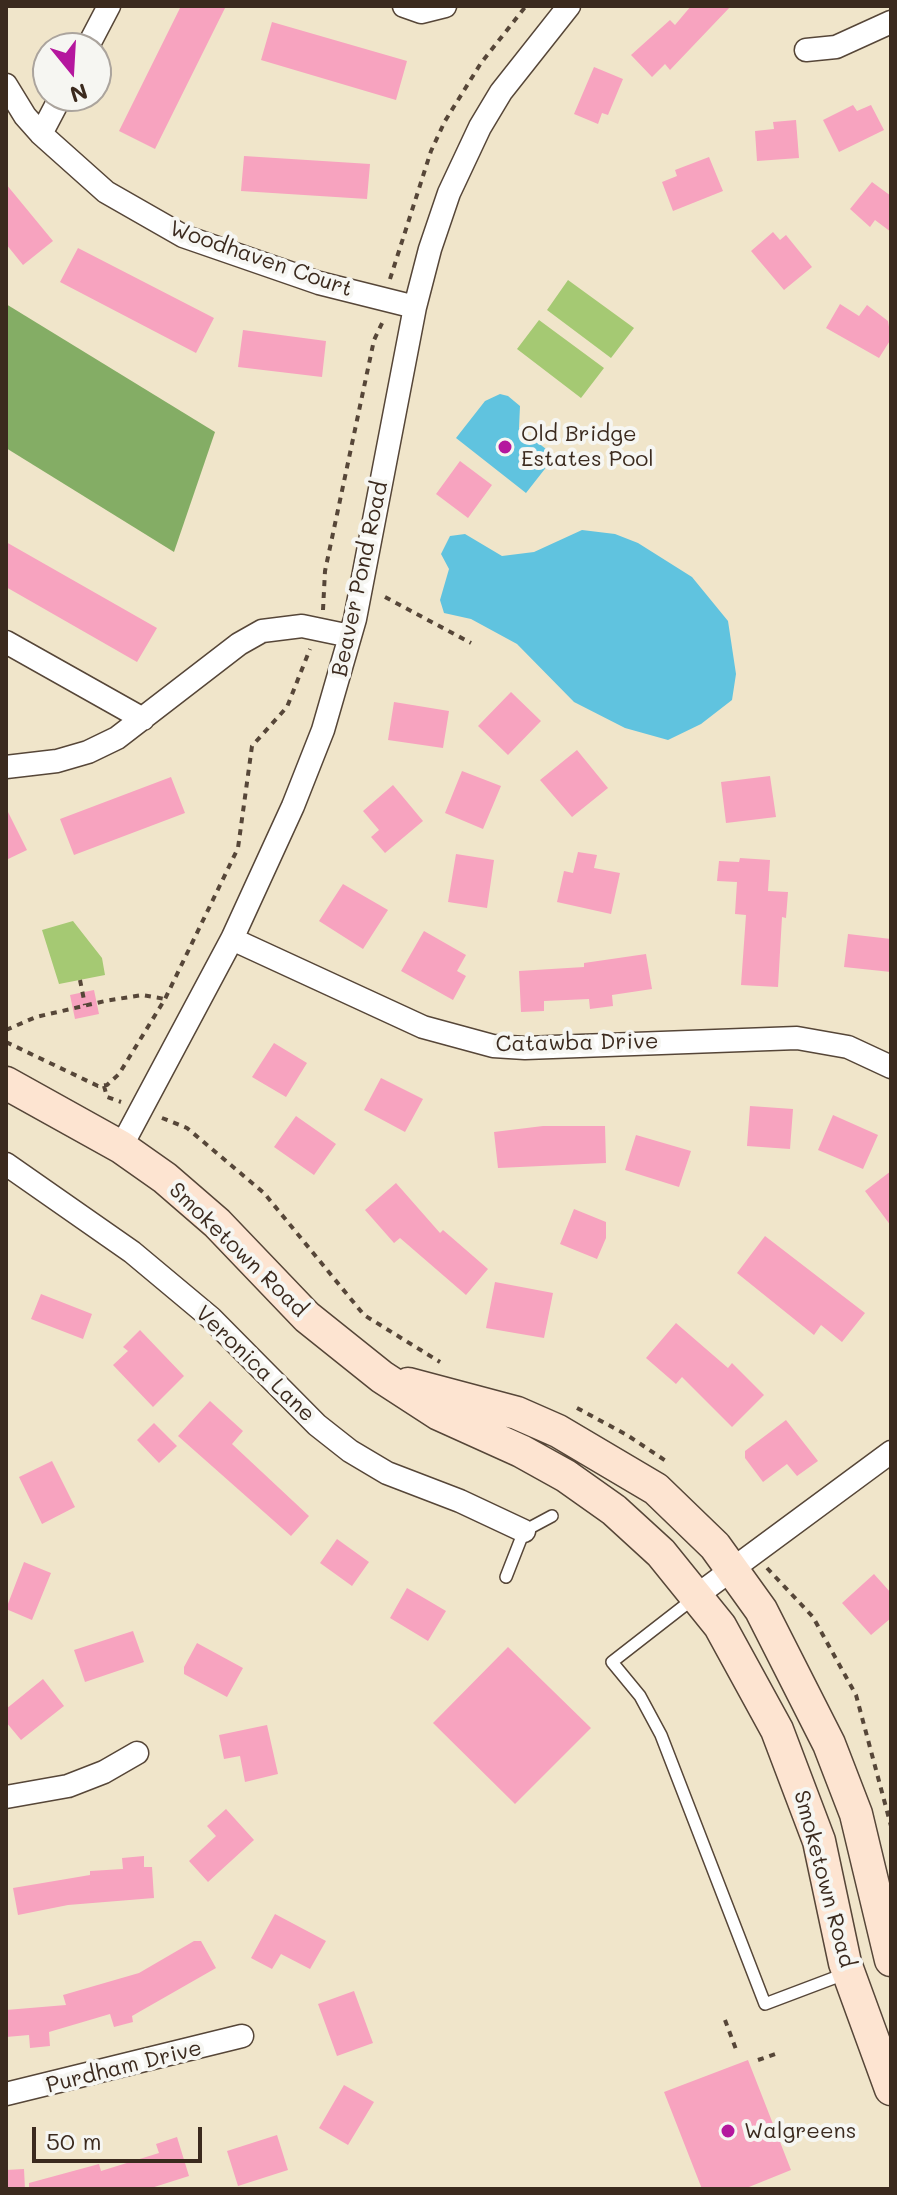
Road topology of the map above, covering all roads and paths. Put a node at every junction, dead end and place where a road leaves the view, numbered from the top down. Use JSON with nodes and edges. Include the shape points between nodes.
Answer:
{"nodes":[{"id":1,"x":109,"y":6,"type":"edge"},
{"id":2,"x":404,"y":6,"type":"edge"},
{"id":3,"x":445,"y":6,"type":"edge"},
{"id":4,"x":526,"y":6,"type":"edge"},
{"id":5,"x":569,"y":6,"type":"edge"},
{"id":6,"x":891,"y":22,"type":"edge"},
{"id":7,"x":95,"y":32,"type":"edge"},
{"id":8,"x":806,"y":50,"type":"dead end"},
{"id":9,"x":6,"y":85,"type":"edge"},
{"id":10,"x":53,"y":112,"type":"edge"},
{"id":11,"x":41,"y":134,"type":"junction"},
{"id":12,"x":390,"y":279,"type":"dead end"},
{"id":13,"x":415,"y":307,"type":"junction"},
{"id":14,"x":383,"y":325,"type":"dead end"},
{"id":15,"x":385,"y":597,"type":"dead end"},
{"id":16,"x":323,"y":609,"type":"dead end"},
{"id":17,"x":350,"y":636,"type":"junction"},
{"id":18,"x":6,"y":642,"type":"edge"},
{"id":19,"x":471,"y":643,"type":"dead end"},
{"id":20,"x":310,"y":649,"type":"dead end"},
{"id":21,"x":143,"y":719,"type":"junction"},
{"id":22,"x":6,"y":767,"type":"edge"},
{"id":23,"x":232,"y":939,"type":"junction"},
{"id":24,"x":80,"y":980,"type":"dead end"},
{"id":25,"x":165,"y":999,"type":"junction"},
{"id":26,"x":85,"y":1005,"type":"junction"},
{"id":27,"x":6,"y":1030,"type":"edge"},
{"id":28,"x":6,"y":1042,"type":"edge"},
{"id":29,"x":891,"y":1067,"type":"edge"},
{"id":30,"x":6,"y":1083,"type":"edge"},
{"id":31,"x":104,"y":1086,"type":"junction"},
{"id":32,"x":107,"y":1097,"type":"dead end"},
{"id":33,"x":166,"y":1120,"type":"dead end"},
{"id":34,"x":121,"y":1147,"type":"junction"},
{"id":35,"x":6,"y":1164,"type":"edge"},
{"id":36,"x":451,"y":1367,"type":"dead end"},
{"id":37,"x":382,"y":1377,"type":"junction"},
{"id":38,"x":567,"y":1404,"type":"dead end"},
{"id":39,"x":891,"y":1452,"type":"edge"},
{"id":40,"x":677,"y":1470,"type":"dead end"},
{"id":41,"x":552,"y":1516,"type":"dead end"},
{"id":42,"x":524,"y":1531,"type":"junction"},
{"id":43,"x":734,"y":1570,"type":"junction"},
{"id":44,"x":506,"y":1577,"type":"dead end"},
{"id":45,"x":777,"y":1579,"type":"dead end"},
{"id":46,"x":696,"y":1596,"type":"junction"},
{"id":47,"x":137,"y":1753,"type":"dead end"},
{"id":48,"x":6,"y":1797,"type":"edge"},
{"id":49,"x":891,"y":1826,"type":"edge"},
{"id":50,"x":891,"y":1960,"type":"edge"},
{"id":51,"x":849,"y":1973,"type":"junction"},
{"id":52,"x":725,"y":2020,"type":"dead end"},
{"id":53,"x":242,"y":2036,"type":"dead end"},
{"id":54,"x":737,"y":2052,"type":"dead end"},
{"id":55,"x":778,"y":2053,"type":"dead end"},
{"id":56,"x":758,"y":2060,"type":"dead end"},
{"id":57,"x":891,"y":2089,"type":"edge"},
{"id":58,"x":6,"y":2094,"type":"edge"}],
"edges":[{"from":1,"to":7,"type":"street"},
{"from":2,"to":3,"type":"street","via":[[421,12]]},
{"from":4,"to":12,"type":"path","via":[[445,121]]},
{"from":5,"to":13,"type":"street","name":"Beaver Pond Road","via":[[480,127],[449,193]]},
{"from":6,"to":8,"type":"street","via":[[836,47]]},
{"from":9,"to":11,"type":"street","name":"Woodhaven Court"},
{"from":10,"to":11,"type":"street"},
{"from":11,"to":13,"type":"street","name":"Woodhaven Court","via":[[106,192],[183,236],[319,283]]},
{"from":13,"to":17,"type":"street","name":"Beaver Pond Road"},
{"from":14,"to":16,"type":"path","via":[[374,340],[325,571]]},
{"from":15,"to":19,"type":"path"},
{"from":17,"to":21,"type":"street","via":[[302,626],[262,631]]},
{"from":17,"to":23,"type":"street","name":"Beaver Pond Road","via":[[323,730]]},
{"from":18,"to":21,"type":"street"},
{"from":20,"to":25,"type":"path","via":[[287,707],[252,746],[238,848]]},
{"from":21,"to":22,"type":"street","via":[[88,752]]},
{"from":23,"to":29,"type":"street","name":"Catawba Drive","via":[[423,1027],[477,1043],[525,1048],[797,1038],[848,1047]]},
{"from":23,"to":34,"type":"street","name":"Beaver Pond Road"},
{"from":24,"to":26,"type":"path"},
{"from":25,"to":26,"type":"path","via":[[134,996]]},
{"from":25,"to":31,"type":"path","via":[[119,1074]]},
{"from":26,"to":27,"type":"path"},
{"from":28,"to":31,"type":"path"},
{"from":30,"to":34,"type":"main road","name":"Smoketown Road"},
{"from":31,"to":32,"type":"path"},
{"from":33,"to":36,"type":"path","via":[[187,1128],[264,1193],[364,1315]]},
{"from":34,"to":37,"type":"main road","name":"Smoketown Road","via":[[217,1223],[307,1317]]},
{"from":35,"to":42,"type":"street","name":"Veronica Lane","via":[[132,1252],[211,1318],[317,1425],[350,1451],[387,1473]]},
{"from":37,"to":43,"type":"main road","name":"Smoketown Road","via":[[517,1413],[608,1457],[680,1508]]},
{"from":37,"to":46,"type":"main road","name":"Smoketown Road","via":[[439,1414],[566,1476],[661,1553]]},
{"from":38,"to":40,"type":"path","via":[[627,1435]]},
{"from":39,"to":43,"type":"street"},
{"from":41,"to":42,"type":"lane"},
{"from":42,"to":44,"type":"lane"},
{"from":43,"to":46,"type":"street"},
{"from":43,"to":50,"type":"main road","name":"Smoketown Road","via":[[797,1676],[829,1744],[856,1814]]},
{"from":45,"to":49,"type":"path","via":[[813,1617],[856,1695]]},
{"from":46,"to":51,"type":"main road","name":"Smoketown Road","via":[[747,1673],[797,1779],[819,1841]]},
{"from":46,"to":51,"type":"lane","via":[[612,1662],[640,1696],[661,1735],[765,2004]]},
{"from":47,"to":48,"type":"street","via":[[68,1786]]},
{"from":51,"to":57,"type":"main road","name":"Smoketown Road"},
{"from":52,"to":54,"type":"path"},
{"from":53,"to":58,"type":"street","name":"Purdham Drive"},
{"from":55,"to":56,"type":"path"}]}
